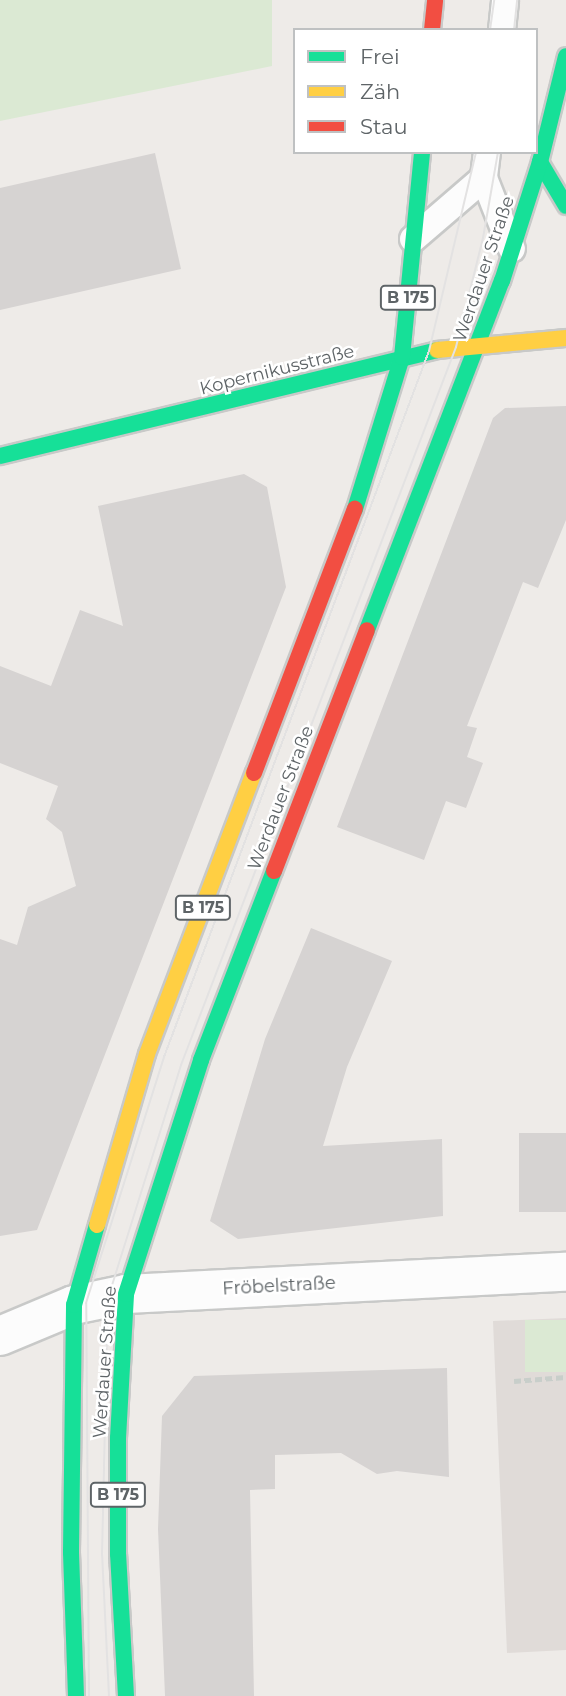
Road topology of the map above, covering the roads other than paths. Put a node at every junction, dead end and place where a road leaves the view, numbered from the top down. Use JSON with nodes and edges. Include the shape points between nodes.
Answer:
{"nodes":[{"id":1,"x":435,"y":0,"type":"edge"},
{"id":2,"x":505,"y":0,"type":"edge"},
{"id":3,"x":432,"y":28,"type":"edge"},
{"id":4,"x":502,"y":28,"type":"edge"},
{"id":5,"x":566,"y":56,"type":"edge"},
{"id":6,"x":422,"y":154,"type":"edge"},
{"id":7,"x":540,"y":162,"type":"junction"},
{"id":8,"x":486,"y":165,"type":"edge"},
{"id":9,"x":566,"y":206,"type":"edge"},
{"id":10,"x":413,"y":239,"type":"junction"},
{"id":11,"x":512,"y":249,"type":"junction"},
{"id":12,"x":566,"y":338,"type":"edge"},
{"id":13,"x":478,"y":346,"type":"junction"},
{"id":14,"x":402,"y":357,"type":"junction"},
{"id":15,"x":0,"y":456,"type":"edge"},
{"id":16,"x":566,"y":1272,"type":"edge"},
{"id":17,"x":126,"y":1294,"type":"junction"},
{"id":18,"x":74,"y":1305,"type":"junction"},
{"id":19,"x":0,"y":1336,"type":"edge"},
{"id":20,"x":76,"y":1696,"type":"edge"},
{"id":21,"x":126,"y":1696,"type":"edge"}],
"edges":[{"from":1,"to":3,"type":"main road"},
{"from":2,"to":4,"type":"lane"},
{"from":5,"to":7,"type":"main road","name":"Werdauer Straße","number":"B 175"},
{"from":6,"to":10,"type":"main road","name":"Werdauer Straße","number":"B 175"},
{"from":7,"to":9,"type":"main road"},
{"from":7,"to":11,"type":"main road","name":"Werdauer Straße","number":"B 175"},
{"from":8,"to":10,"type":"lane"},
{"from":8,"to":11,"type":"lane"},
{"from":10,"to":14,"type":"main road","name":"Werdauer Straße","number":"B 175"},
{"from":11,"to":13,"type":"main road","name":"Werdauer Straße","number":"B 175"},
{"from":12,"to":13,"type":"main road","name":"Kopernikusstraße"},
{"from":13,"to":14,"type":"main road","name":"Kopernikusstraße"},
{"from":13,"to":17,"type":"main road","name":"Werdauer Straße","number":"B 175","via":[[201,1060]]},
{"from":14,"to":15,"type":"main road","name":"Kopernikusstraße","via":[[263,395]]},
{"from":14,"to":18,"type":"main road","name":"Werdauer Straße","number":"B 175","via":[[352,518],[147,1054]]},
{"from":16,"to":17,"type":"street","name":"Fröbelstraße"},
{"from":17,"to":18,"type":"street","name":"Fröbelstraße"},
{"from":17,"to":21,"type":"main road","name":"Werdauer Straße","number":"B 175","via":[[118,1489]]},
{"from":18,"to":19,"type":"street","name":"Fröbelstraße"},
{"from":18,"to":20,"type":"main road","name":"Werdauer Straße","number":"B 175","via":[[71,1552]]}]}
